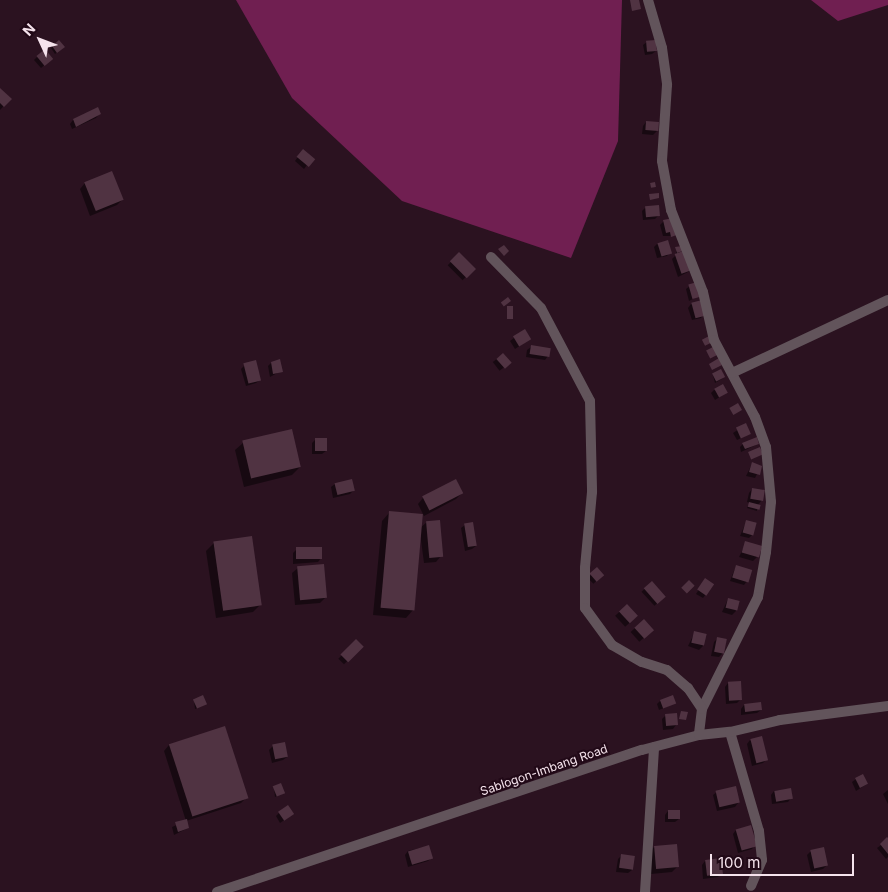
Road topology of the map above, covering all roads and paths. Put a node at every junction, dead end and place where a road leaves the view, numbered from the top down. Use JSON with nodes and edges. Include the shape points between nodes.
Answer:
{"nodes":[{"id":1,"x":648,"y":0,"type":"edge"},
{"id":2,"x":491,"y":257,"type":"dead end"},
{"id":3,"x":888,"y":300,"type":"edge"},
{"id":4,"x":732,"y":373,"type":"junction"},
{"id":5,"x":888,"y":706,"type":"edge"},
{"id":6,"x":702,"y":709,"type":"junction"},
{"id":7,"x":730,"y":732,"type":"junction"},
{"id":8,"x":699,"y":735,"type":"junction"},
{"id":9,"x":654,"y":747,"type":"junction"},
{"id":10,"x":751,"y":886,"type":"dead end"},
{"id":11,"x":217,"y":892,"type":"edge"},
{"id":12,"x":645,"y":892,"type":"edge"}],
"edges":[{"from":1,"to":4,"type":"street","via":[[662,48],[667,85],[662,161],[671,210],[703,292],[714,340]]},
{"from":2,"to":6,"type":"street","via":[[541,308],[590,401],[592,492],[585,608],[612,645],[642,662],[667,670],[688,688]]},
{"from":3,"to":4,"type":"street"},
{"from":4,"to":6,"type":"street","via":[[755,417],[766,447],[771,502],[758,597]]},
{"from":5,"to":7,"type":"street","name":"Sablogon-Imbang Road","via":[[780,720]]},
{"from":6,"to":8,"type":"street"},
{"from":7,"to":8,"type":"street","name":"Sablogon-Imbang Road"},
{"from":7,"to":10,"type":"street","via":[[759,832],[762,860]]},
{"from":8,"to":9,"type":"street","name":"Sablogon-Imbang Road"},
{"from":9,"to":11,"type":"street","name":"Sablogon-Imbang Road"},
{"from":9,"to":12,"type":"street"}]}
